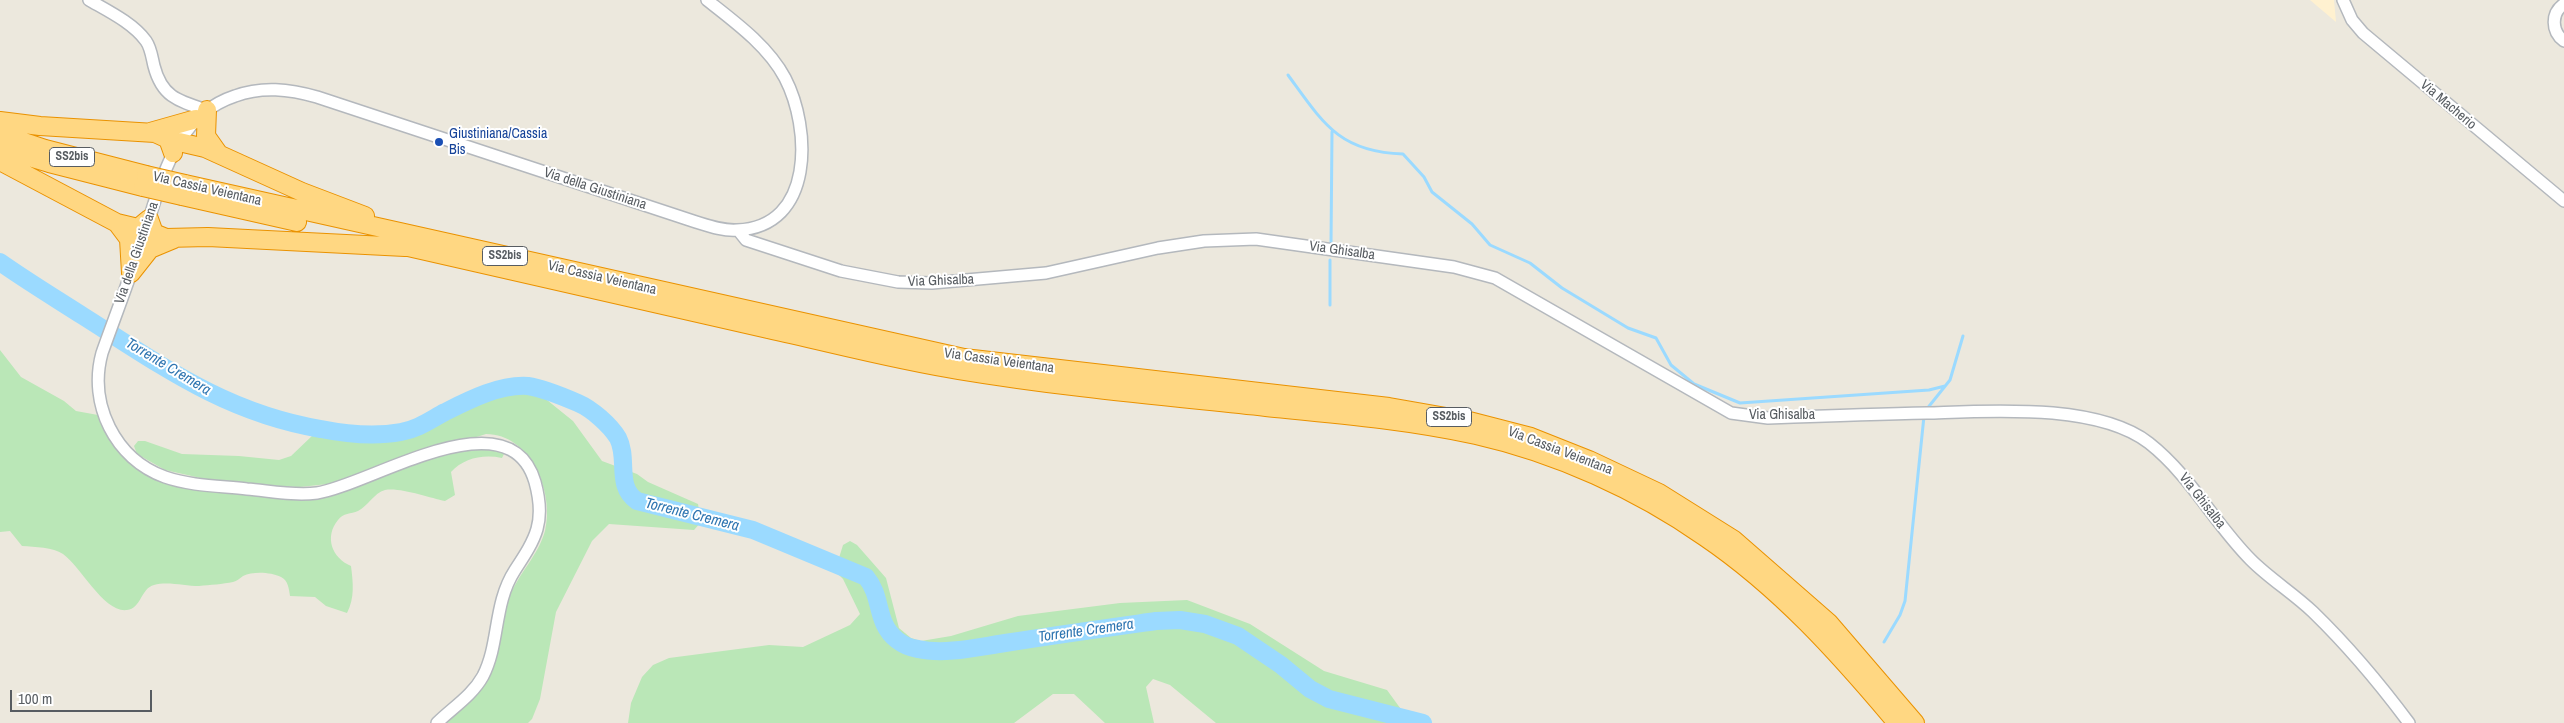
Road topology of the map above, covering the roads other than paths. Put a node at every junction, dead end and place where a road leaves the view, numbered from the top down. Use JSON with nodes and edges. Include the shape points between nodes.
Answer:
{"nodes":[{"id":1,"x":89,"y":0,"type":"edge"},
{"id":2,"x":707,"y":0,"type":"edge"},
{"id":3,"x":2343,"y":0,"type":"edge"},
{"id":4,"x":2564,"y":4,"type":"edge"},
{"id":5,"x":2564,"y":41,"type":"edge"},
{"id":6,"x":201,"y":114,"type":"junction"},
{"id":7,"x":0,"y":121,"type":"edge"},
{"id":8,"x":149,"y":132,"type":"junction"},
{"id":9,"x":0,"y":134,"type":"edge"},
{"id":10,"x":176,"y":147,"type":"junction"},
{"id":11,"x":0,"y":148,"type":"edge"},
{"id":12,"x":218,"y":154,"type":"junction"},
{"id":13,"x":0,"y":161,"type":"edge"},
{"id":14,"x":144,"y":181,"type":"junction"},
{"id":15,"x":2564,"y":201,"type":"edge"},
{"id":16,"x":149,"y":220,"type":"junction"},
{"id":17,"x":117,"y":222,"type":"junction"},
{"id":18,"x":738,"y":230,"type":"junction"},
{"id":19,"x":175,"y":238,"type":"junction"},
{"id":20,"x":414,"y":242,"type":"junction"},
{"id":21,"x":131,"y":273,"type":"junction"},
{"id":22,"x":1890,"y":703,"type":"junction"},
{"id":23,"x":437,"y":723,"type":"edge"},
{"id":24,"x":1898,"y":723,"type":"edge"},
{"id":25,"x":1915,"y":723,"type":"edge"},
{"id":26,"x":2409,"y":723,"type":"edge"}],
"edges":[{"from":1,"to":6,"type":"street","via":[[145,39],[158,81],[166,92]]},
{"from":2,"to":18,"type":"street","name":"Via della Giustiniana","via":[[758,43],[781,71],[792,99],[802,144],[801,174],[786,205],[763,223]]},
{"from":3,"to":15,"type":"street","name":"Via Macherio","via":[[2352,20],[2366,36]]},
{"from":4,"to":5,"type":"street","via":[[2554,18],[2556,32]]},
{"from":6,"to":8,"type":"highway"},
{"from":6,"to":10,"type":"street","name":"Via della Giustiniana"},
{"from":6,"to":12,"type":"highway","via":[[206,136]]},
{"from":6,"to":18,"type":"street","name":"Via della Giustiniana","via":[[223,100],[249,92],[272,89],[300,92],[696,222]]},
{"from":7,"to":8,"type":"highway"},
{"from":8,"to":10,"type":"highway","via":[[168,139]]},
{"from":9,"to":14,"type":"highway","name":"Via Cassia Veientana","number":"SS2bis"},
{"from":10,"to":12,"type":"highway"},
{"from":10,"to":16,"type":"street","name":"Via della Giustiniana"},
{"from":11,"to":14,"type":"highway","name":"Via Cassia Veientana","number":"SS2bis","via":[[49,163]]},
{"from":12,"to":20,"type":"highway"},
{"from":13,"to":17,"type":"highway"},
{"from":14,"to":20,"type":"highway","name":"Via Cassia Veientana","number":"SS2bis","bridge":true},
{"from":16,"to":17,"type":"highway","via":[[138,228]]},
{"from":16,"to":19,"type":"highway","via":[[156,234]]},
{"from":16,"to":21,"type":"street","name":"Via della Giustiniana"},
{"from":17,"to":21,"type":"highway","via":[[129,239]]},
{"from":18,"to":26,"type":"street","name":"Via Ghisalba","via":[[746,240],[841,271],[898,282],[932,283],[1046,273],[1158,248],[1227,239],[1256,239],[1454,267],[1495,278],[1731,413],[1768,418],[2009,412],[2072,416],[2111,424],[2148,442],[2199,494],[2232,541],[2260,569],[2312,611],[2355,656]]},
{"from":19,"to":20,"type":"highway"},
{"from":19,"to":21,"type":"highway","via":[[150,249]]},
{"from":20,"to":22,"type":"highway","name":"Via Cassia Veientana","number":"SS2bis","via":[[914,355],[1389,407],[1475,422],[1551,444],[1659,493],[1734,540],[1829,623]]},
{"from":21,"to":23,"type":"street","name":"Via della Giustiniana","via":[[102,353],[98,389],[110,429],[125,450],[150,470],[195,483],[308,494],[331,490],[385,468],[472,443],[494,444],[509,450],[531,471],[539,514],[536,537],[505,588],[482,678]]},
{"from":22,"to":24,"type":"highway","name":"Via Cassia Veientana","number":"SS2bis"},
{"from":22,"to":25,"type":"highway","name":"Via Cassia Veientana","number":"SS2bis"}]}
